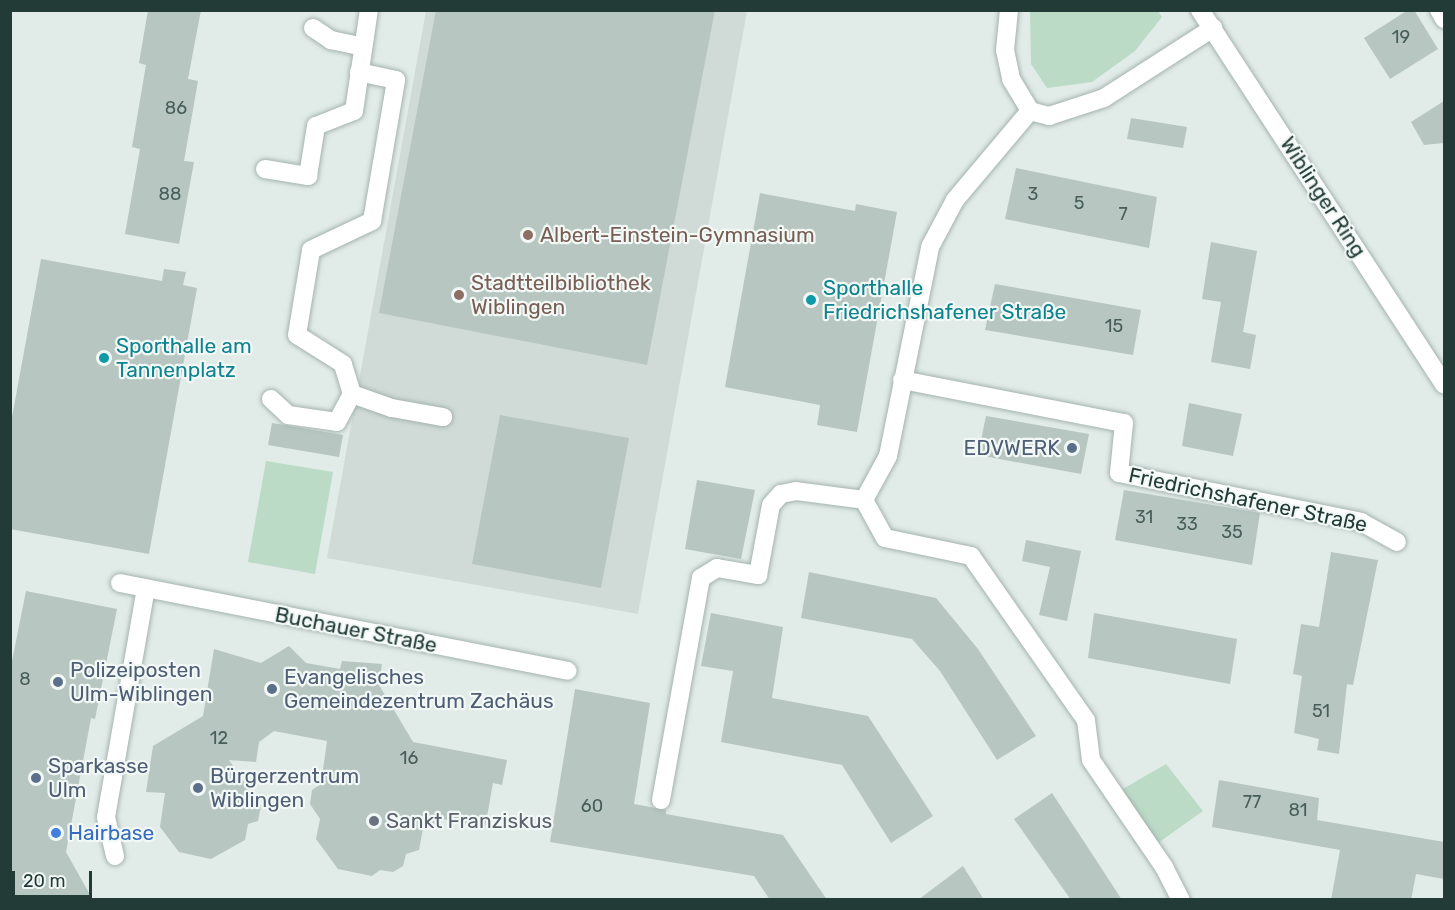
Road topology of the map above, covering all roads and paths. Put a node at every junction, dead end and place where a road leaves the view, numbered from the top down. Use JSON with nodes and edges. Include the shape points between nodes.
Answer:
{"nodes":[{"id":1,"x":369,"y":10,"type":"edge"},
{"id":2,"x":1008,"y":10,"type":"edge"},
{"id":3,"x":1200,"y":10,"type":"edge"},
{"id":4,"x":1439,"y":10,"type":"edge"},
{"id":5,"x":1444,"y":19,"type":"edge"},
{"id":6,"x":313,"y":28,"type":"dead end"},
{"id":7,"x":1213,"y":28,"type":"junction"},
{"id":8,"x":363,"y":47,"type":"junction"},
{"id":9,"x":359,"y":72,"type":"junction"},
{"id":10,"x":1030,"y":111,"type":"junction"},
{"id":11,"x":265,"y":169,"type":"dead end"},
{"id":12,"x":902,"y":380,"type":"junction"},
{"id":13,"x":1444,"y":385,"type":"edge"},
{"id":14,"x":352,"y":394,"type":"junction"},
{"id":15,"x":271,"y":399,"type":"dead end"},
{"id":16,"x":443,"y":417,"type":"dead end"},
{"id":17,"x":864,"y":500,"type":"junction"},
{"id":18,"x":1397,"y":542,"type":"dead end"},
{"id":19,"x":120,"y":584,"type":"dead end"},
{"id":20,"x":146,"y":588,"type":"junction"},
{"id":21,"x":567,"y":671,"type":"dead end"},
{"id":22,"x":662,"y":800,"type":"dead end"},
{"id":23,"x":115,"y":856,"type":"dead end"},
{"id":24,"x":1181,"y":900,"type":"edge"}],
"edges":[{"from":1,"to":8,"type":"street"},
{"from":2,"to":10,"type":"street","via":[[1005,50],[1011,79]]},
{"from":3,"to":7,"type":"street","name":"Wiblinger Ring"},
{"from":4,"to":5,"type":"street"},
{"from":6,"to":8,"type":"street","via":[[331,40]]},
{"from":7,"to":10,"type":"street","via":[[1104,98],[1049,116]]},
{"from":7,"to":13,"type":"street","name":"Wiblinger Ring"},
{"from":8,"to":9,"type":"street"},
{"from":9,"to":11,"type":"street","via":[[354,111],[316,126],[308,176]]},
{"from":9,"to":14,"type":"street","via":[[396,80],[372,221],[310,250],[297,334],[343,364]]},
{"from":10,"to":12,"type":"street","via":[[955,200],[930,247]]},
{"from":12,"to":17,"type":"street","via":[[888,456]]},
{"from":12,"to":18,"type":"street","name":"Friedrichshafener Straße","via":[[1124,423],[1119,473],[1354,520],[1378,528]]},
{"from":14,"to":15,"type":"street","via":[[337,422],[288,415]]},
{"from":14,"to":16,"type":"street","via":[[392,408]]},
{"from":17,"to":22,"type":"street","via":[[796,491],[781,494],[771,505],[758,575],[717,568],[701,578]]},
{"from":17,"to":24,"type":"street","via":[[885,538],[971,556],[1086,720],[1091,760],[1164,867]]},
{"from":19,"to":20,"type":"street","name":"Buchauer Straße"},
{"from":20,"to":21,"type":"street","name":"Buchauer Straße"},
{"from":20,"to":23,"type":"street","via":[[106,817]]}]}
